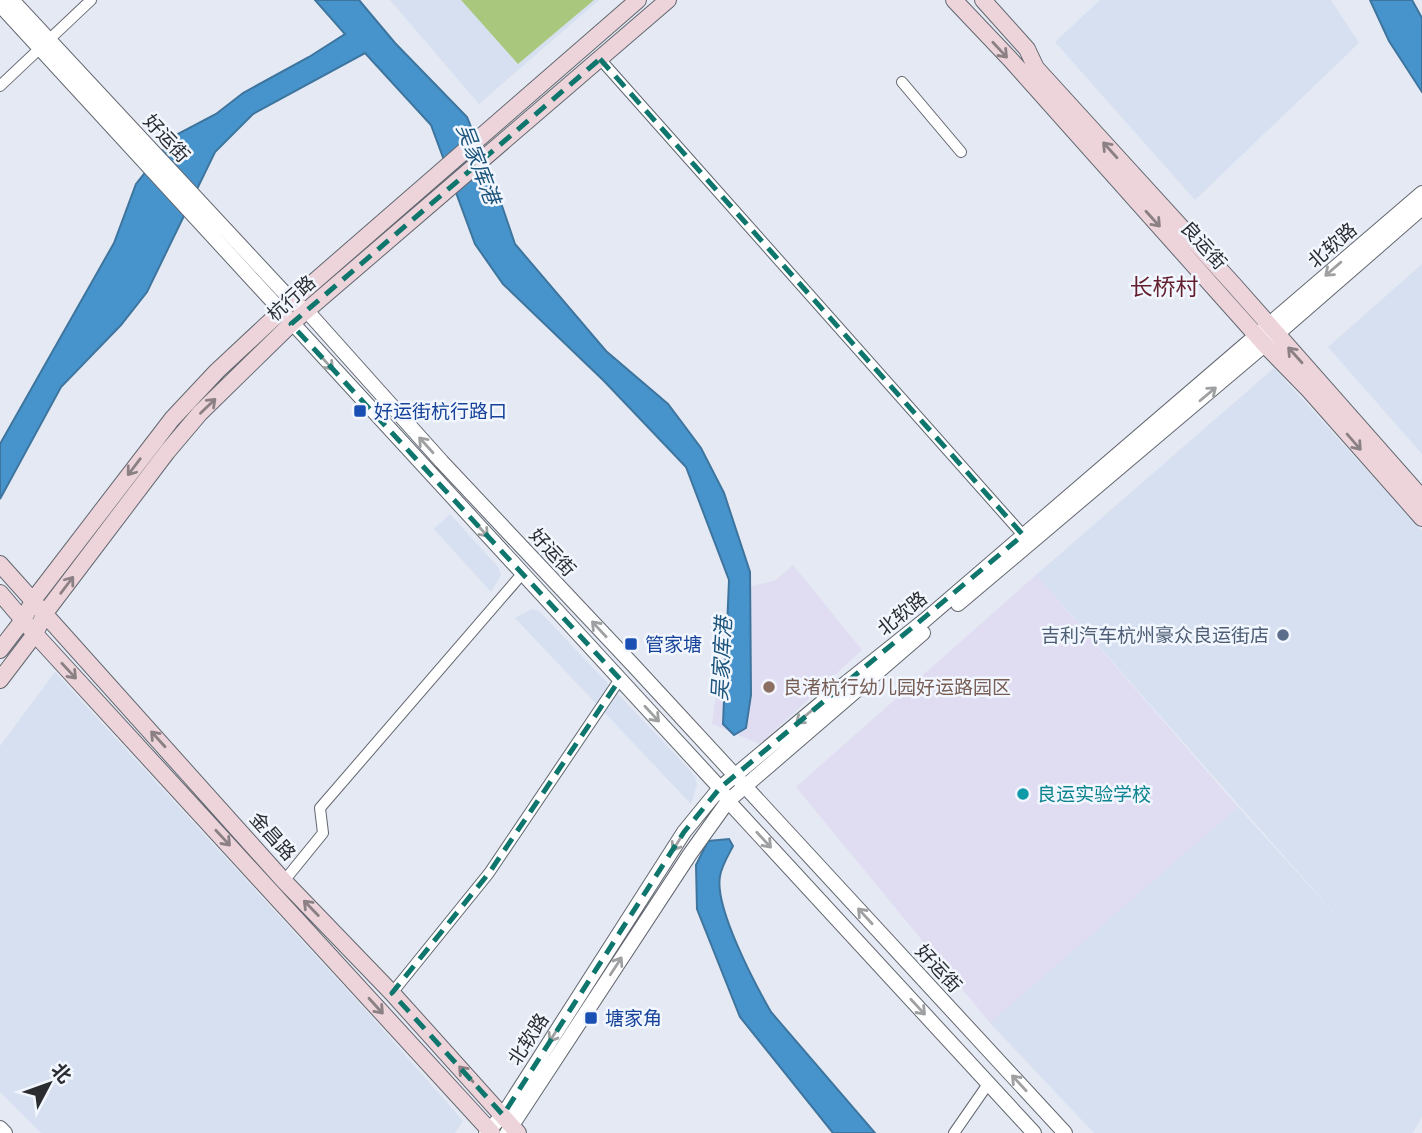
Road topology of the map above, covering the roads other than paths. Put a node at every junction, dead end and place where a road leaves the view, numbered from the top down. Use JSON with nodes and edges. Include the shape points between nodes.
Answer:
{"nodes":[{"id":1,"x":12,"y":0,"type":"edge"},
{"id":2,"x":91,"y":0,"type":"edge"},
{"id":3,"x":638,"y":0,"type":"edge"},
{"id":4,"x":668,"y":0,"type":"edge"},
{"id":5,"x":954,"y":0,"type":"edge"},
{"id":6,"x":982,"y":0,"type":"edge"},
{"id":7,"x":0,"y":5,"type":"edge"},
{"id":8,"x":45,"y":44,"type":"junction"},
{"id":9,"x":600,"y":59,"type":"junction"},
{"id":10,"x":902,"y":82,"type":"dead end"},
{"id":11,"x":0,"y":86,"type":"edge"},
{"id":12,"x":961,"y":152,"type":"dead end"},
{"id":13,"x":1422,"y":193,"type":"edge"},
{"id":14,"x":1422,"y":208,"type":"edge"},
{"id":15,"x":286,"y":306,"type":"junction"},
{"id":16,"x":307,"y":311,"type":"junction"},
{"id":17,"x":291,"y":324,"type":"junction"},
{"id":18,"x":1267,"y":335,"type":"junction"},
{"id":19,"x":1422,"y":498,"type":"edge"},
{"id":20,"x":1422,"y":518,"type":"edge"},
{"id":21,"x":1023,"y":535,"type":"junction"},
{"id":22,"x":0,"y":564,"type":"edge"},
{"id":23,"x":522,"y":573,"type":"junction"},
{"id":24,"x":0,"y":593,"type":"edge"},
{"id":25,"x":34,"y":599,"type":"junction"},
{"id":26,"x":46,"y":613,"type":"junction"},
{"id":27,"x":23,"y":620,"type":"junction"},
{"id":28,"x":35,"y":634,"type":"junction"},
{"id":29,"x":0,"y":650,"type":"edge"},
{"id":30,"x":620,"y":679,"type":"junction"},
{"id":31,"x":0,"y":680,"type":"edge"},
{"id":32,"x":740,"y":781,"type":"junction"},
{"id":33,"x":720,"y":788,"type":"junction"},
{"id":34,"x":728,"y":801,"type":"junction"},
{"id":35,"x":284,"y":881,"type":"junction"},
{"id":36,"x":392,"y":993,"type":"junction"},
{"id":37,"x":988,"y":1084,"type":"junction"},
{"id":38,"x":510,"y":1126,"type":"edge"},
{"id":39,"x":0,"y":1128,"type":"edge"},
{"id":40,"x":489,"y":1132,"type":"edge"},
{"id":41,"x":5,"y":1133,"type":"edge"},
{"id":42,"x":954,"y":1133,"type":"edge"},
{"id":43,"x":1034,"y":1133,"type":"edge"},
{"id":44,"x":1065,"y":1133,"type":"edge"}],
"edges":[{"from":1,"to":8,"type":"street","name":"好运街"},
{"from":2,"to":8,"type":"street"},
{"from":3,"to":15,"type":"main road","name":"杭行路"},
{"from":4,"to":9,"type":"main road","name":"杭行路"},
{"from":5,"to":18,"type":"main road","name":"良运街","one_way":true},
{"from":18,"to":6,"type":"main road","name":"良运街","one_way":true},
{"from":7,"to":8,"type":"street","name":"好运街"},
{"from":8,"to":11,"type":"street"},
{"from":8,"to":15,"type":"street","name":"好运街"},
{"from":9,"to":16,"type":"main road","name":"杭行路"},
{"from":9,"to":21,"type":"street"},
{"from":10,"to":12,"type":"street"},
{"from":13,"to":18,"type":"street","name":"北软路","one_way":true},
{"from":14,"to":18,"type":"street","name":"北软路"},
{"from":15,"to":16,"type":"street","name":"好运街"},
{"from":15,"to":17,"type":"street","name":"好运街"},
{"from":15,"to":25,"type":"main road","name":"杭行路","one_way":true,"via":[[172,419]]},
{"from":16,"to":17,"type":"main road","name":"杭行路"},
{"from":32,"to":16,"type":"street","name":"好运街","one_way":true,"via":[[442,463]]},
{"from":17,"to":23,"type":"street","name":"好运街","one_way":true},
{"from":26,"to":17,"type":"main road","name":"杭行路","one_way":true,"via":[[200,413]]},
{"from":19,"to":18,"type":"main road","name":"良运街","one_way":true},
{"from":18,"to":20,"type":"main road","name":"良运街","one_way":true},
{"from":18,"to":21,"type":"street","name":"北软路"},
{"from":32,"to":18,"type":"street","name":"北软路","one_way":true,"via":[[835,708]]},
{"from":21,"to":32,"type":"street","name":"北软路","one_way":true},
{"from":22,"to":25,"type":"main road","name":"金昌路"},
{"from":23,"to":30,"type":"street","name":"好运街"},
{"from":23,"to":35,"type":"street","via":[[320,808],[323,833]]},
{"from":24,"to":27,"type":"main road","name":"金昌路"},
{"from":25,"to":26,"type":"main road","name":"金昌路"},
{"from":25,"to":27,"type":"main road","name":"杭行路"},
{"from":26,"to":28,"type":"main road","name":"杭行路"},
{"from":35,"to":26,"type":"main road","name":"金昌路","one_way":true},
{"from":27,"to":28,"type":"main road","name":"金昌路"},
{"from":27,"to":29,"type":"main road","name":"杭行路"},
{"from":28,"to":31,"type":"main road","name":"杭行路"},
{"from":28,"to":40,"type":"main road","name":"金昌路","one_way":true},
{"from":30,"to":33,"type":"street","name":"好运街","one_way":true},
{"from":30,"to":36,"type":"street","via":[[489,873]]},
{"from":32,"to":33,"type":"street","name":"北软路"},
{"from":32,"to":34,"type":"street","name":"北软路"},
{"from":44,"to":32,"type":"street","name":"好运街","one_way":true},
{"from":33,"to":34,"type":"street","name":"好运街"},
{"from":33,"to":38,"type":"street","name":"北软路","one_way":true,"via":[[684,832]]},
{"from":34,"to":37,"type":"street","name":"好运街","one_way":true},
{"from":38,"to":34,"type":"street","name":"北软路","one_way":true},
{"from":36,"to":35,"type":"main road","name":"金昌路","one_way":true},
{"from":38,"to":36,"type":"main road","name":"金昌路","one_way":true},
{"from":37,"to":42,"type":"street"},
{"from":37,"to":43,"type":"street","name":"好运街"},
{"from":38,"to":40,"type":"street","name":"北软路"},
{"from":39,"to":41,"type":"street"}]}
